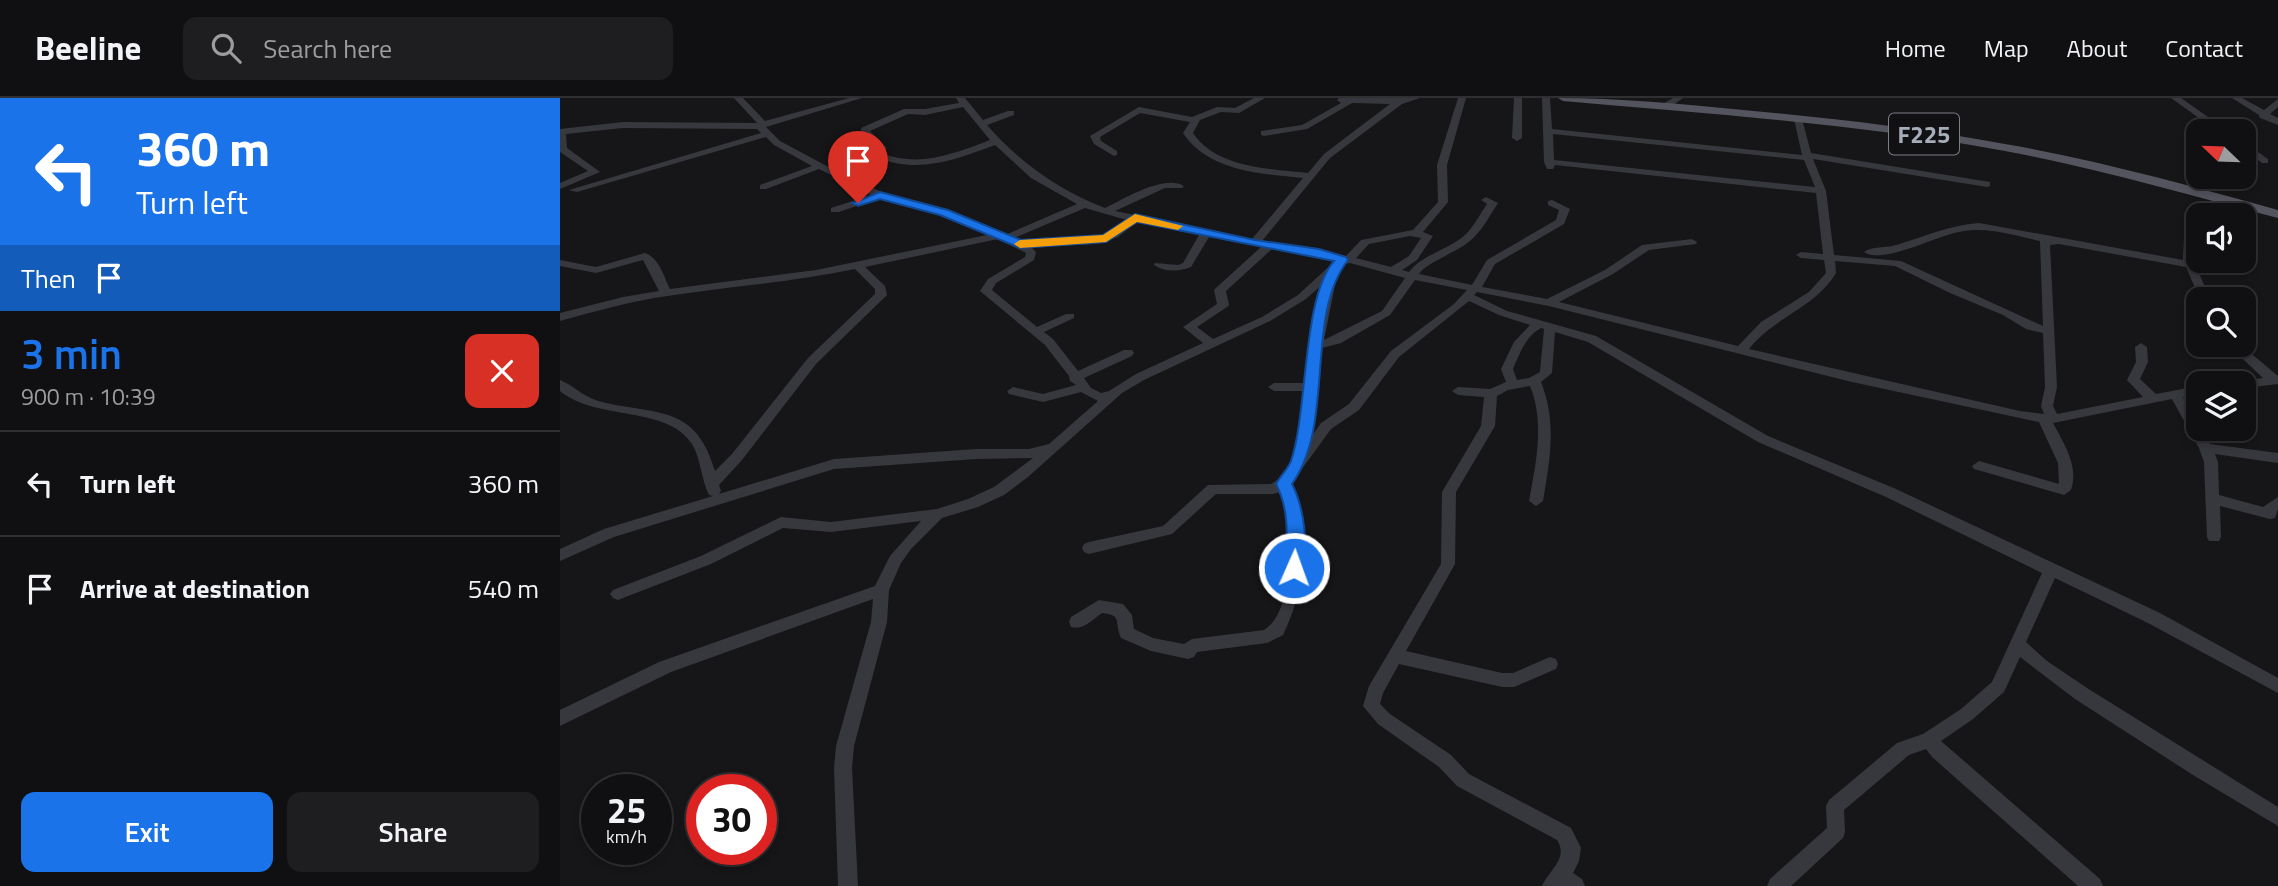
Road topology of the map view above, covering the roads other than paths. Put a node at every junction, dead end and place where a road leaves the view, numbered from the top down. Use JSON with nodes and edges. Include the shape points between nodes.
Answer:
{"nodes":[{"id":1,"x":738,"y":98,"type":"edge"},
{"id":2,"x":813,"y":98,"type":"edge"},
{"id":3,"x":857,"y":98,"type":"edge"},
{"id":4,"x":1261,"y":98,"type":"edge"},
{"id":5,"x":1336,"y":98,"type":"edge"},
{"id":6,"x":1416,"y":98,"type":"edge"},
{"id":7,"x":1462,"y":98,"type":"edge"},
{"id":8,"x":1518,"y":98,"type":"edge"},
{"id":9,"x":1546,"y":98,"type":"edge"},
{"id":10,"x":1563,"y":98,"type":"edge"},
{"id":11,"x":1679,"y":98,"type":"edge"},
{"id":12,"x":2175,"y":98,"type":"edge"},
{"id":13,"x":2236,"y":98,"type":"edge"},
{"id":14,"x":963,"y":101,"type":"edge"},
{"id":15,"x":1348,"y":102,"type":"junction"},
{"id":16,"x":1399,"y":102,"type":"junction"},
{"id":17,"x":2278,"y":102,"type":"edge"},
{"id":18,"x":1664,"y":107,"type":"junction"},
{"id":19,"x":819,"y":108,"type":"junction"},
{"id":20,"x":1010,"y":113,"type":"dead end"},
{"id":21,"x":2263,"y":116,"type":"junction"},
{"id":22,"x":1196,"y":119,"type":"junction"},
{"id":23,"x":1798,"y":119,"type":"junction"},
{"id":24,"x":2206,"y":119,"type":"edge"},
{"id":25,"x":2278,"y":122,"type":"edge"},
{"id":26,"x":982,"y":124,"type":"junction"},
{"id":27,"x":763,"y":128,"type":"junction"},
{"id":28,"x":1548,"y":131,"type":"junction"},
{"id":29,"x":561,"y":132,"type":"edge"},
{"id":30,"x":1264,"y":133,"type":"dead end"},
{"id":31,"x":1517,"y":138,"type":"dead end"},
{"id":32,"x":996,"y":141,"type":"junction"},
{"id":33,"x":1114,"y":153,"type":"dead end"},
{"id":34,"x":876,"y":154,"type":"junction"},
{"id":35,"x":2256,"y":154,"type":"edge"},
{"id":36,"x":1808,"y":157,"type":"junction"},
{"id":37,"x":2265,"y":161,"type":"dead end"},
{"id":38,"x":819,"y":166,"type":"junction"},
{"id":39,"x":836,"y":175,"type":"junction"},
{"id":40,"x":1308,"y":176,"type":"junction"},
{"id":41,"x":1987,"y":184,"type":"dead end"},
{"id":42,"x":560,"y":186,"type":"edge"},
{"id":43,"x":1179,"y":186,"type":"dead end"},
{"id":44,"x":763,"y":187,"type":"dead end"},
{"id":45,"x":574,"y":190,"type":"dead end"},
{"id":46,"x":1821,"y":191,"type":"junction"},
{"id":47,"x":880,"y":195,"type":"junction"},
{"id":48,"x":1486,"y":200,"type":"dead end"},
{"id":49,"x":1552,"y":203,"type":"dead end"},
{"id":50,"x":1086,"y":204,"type":"junction"},
{"id":51,"x":835,"y":211,"type":"dead end"},
{"id":52,"x":1105,"y":212,"type":"junction"},
{"id":53,"x":2278,"y":214,"type":"edge"},
{"id":54,"x":1135,"y":218,"type":"junction"},
{"id":55,"x":1206,"y":232,"type":"junction"},
{"id":56,"x":1416,"y":234,"type":"junction"},
{"id":57,"x":1003,"y":237,"type":"junction"},
{"id":58,"x":2049,"y":240,"type":"junction"},
{"id":59,"x":1692,"y":242,"type":"dead end"},
{"id":60,"x":1255,"y":243,"type":"junction"},
{"id":61,"x":1020,"y":244,"type":"junction"},
{"id":62,"x":1270,"y":245,"type":"junction"},
{"id":63,"x":1830,"y":253,"type":"junction"},
{"id":64,"x":1801,"y":255,"type":"dead end"},
{"id":65,"x":560,"y":263,"type":"edge"},
{"id":66,"x":1341,"y":263,"type":"junction"},
{"id":67,"x":856,"y":264,"type":"junction"},
{"id":68,"x":2186,"y":264,"type":"edge"},
{"id":69,"x":1160,"y":265,"type":"dead end"},
{"id":70,"x":1393,"y":271,"type":"junction"},
{"id":71,"x":1411,"y":276,"type":"junction"},
{"id":72,"x":1472,"y":292,"type":"junction"},
{"id":73,"x":666,"y":293,"type":"junction"},
{"id":74,"x":1549,"y":303,"type":"junction"},
{"id":75,"x":1070,"y":316,"type":"dead end"},
{"id":76,"x":560,"y":317,"type":"edge"},
{"id":77,"x":1545,"y":326,"type":"junction"},
{"id":78,"x":2048,"y":331,"type":"junction"},
{"id":79,"x":1035,"y":332,"type":"junction"},
{"id":80,"x":1211,"y":343,"type":"junction"},
{"id":81,"x":1317,"y":346,"type":"junction"},
{"id":82,"x":2141,"y":347,"type":"dead end"},
{"id":83,"x":1742,"y":349,"type":"junction"},
{"id":84,"x":1128,"y":353,"type":"dead end"},
{"id":85,"x":2248,"y":357,"type":"edge"},
{"id":86,"x":2275,"y":380,"type":"edge"},
{"id":87,"x":1534,"y":381,"type":"junction"},
{"id":88,"x":1079,"y":382,"type":"junction"},
{"id":89,"x":2256,"y":382,"type":"edge"},
{"id":90,"x":560,"y":384,"type":"edge"},
{"id":91,"x":1513,"y":385,"type":"junction"},
{"id":92,"x":1274,"y":387,"type":"dead end"},
{"id":93,"x":1312,"y":387,"type":"junction"},
{"id":94,"x":1013,"y":391,"type":"dead end"},
{"id":95,"x":1458,"y":391,"type":"dead end"},
{"id":96,"x":2186,"y":392,"type":"edge"},
{"id":97,"x":1492,"y":393,"type":"junction"},
{"id":98,"x":1114,"y":394,"type":"junction"},
{"id":99,"x":2175,"y":394,"type":"junction"},
{"id":100,"x":2153,"y":399,"type":"junction"},
{"id":101,"x":2048,"y":419,"type":"junction"},
{"id":102,"x":1056,"y":446,"type":"junction"},
{"id":103,"x":2207,"y":448,"type":"junction"},
{"id":104,"x":2278,"y":458,"type":"edge"},
{"id":105,"x":1298,"y":464,"type":"junction"},
{"id":106,"x":1979,"y":466,"type":"dead end"},
{"id":107,"x":711,"y":484,"type":"junction"},
{"id":108,"x":1284,"y":484,"type":"junction"},
{"id":109,"x":2213,"y":499,"type":"junction"},
{"id":110,"x":717,"y":500,"type":"junction"},
{"id":111,"x":1536,"y":501,"type":"dead end"},
{"id":112,"x":2275,"y":512,"type":"edge"},
{"id":113,"x":937,"y":514,"type":"junction"},
{"id":114,"x":2214,"y":537,"type":"dead end"},
{"id":115,"x":1089,"y":548,"type":"dead end"},
{"id":116,"x":560,"y":555,"type":"edge"},
{"id":117,"x":2051,"y":570,"type":"junction"},
{"id":118,"x":881,"y":590,"type":"junction"},
{"id":119,"x":618,"y":594,"type":"dead end"},
{"id":120,"x":1077,"y":622,"type":"dead end"},
{"id":121,"x":2017,"y":644,"type":"junction"},
{"id":122,"x":1396,"y":656,"type":"junction"},
{"id":123,"x":1550,"y":664,"type":"dead end"},
{"id":124,"x":2278,"y":686,"type":"edge"},
{"id":125,"x":560,"y":718,"type":"edge"},
{"id":126,"x":1930,"y":739,"type":"junction"},
{"id":127,"x":2278,"y":817,"type":"edge"},
{"id":128,"x":1562,"y":883,"type":"edge"},
{"id":129,"x":848,"y":886,"type":"edge"},
{"id":130,"x":1777,"y":886,"type":"edge"},
{"id":131,"x":2093,"y":886,"type":"edge"}],
"edges":[{"from":1,"to":27,"type":"street"},
{"from":2,"to":19,"type":"street"},
{"from":3,"to":19,"type":"street"},
{"from":4,"to":22,"type":"street","via":[[1236,111],[1220,109]]},
{"from":5,"to":15,"type":"street"},
{"from":6,"to":16,"type":"street"},
{"from":7,"to":56,"type":"street","via":[[1442,165],[1443,202]]},
{"from":8,"to":31,"type":"street"},
{"from":9,"to":28,"type":"street"},
{"from":10,"to":18,"type":"main road","number":"F225"},
{"from":11,"to":18,"type":"street"},
{"from":12,"to":24,"type":"street"},
{"from":13,"to":21,"type":"street"},
{"from":14,"to":26,"type":"street"},
{"from":14,"to":34,"type":"street","via":[[925,112],[907,111],[864,130],[871,141],[882,146]]},
{"from":15,"to":16,"type":"street"},
{"from":15,"to":30,"type":"street","via":[[1304,127]]},
{"from":16,"to":40,"type":"street","via":[[1345,141]]},
{"from":17,"to":21,"type":"street"},
{"from":18,"to":23,"type":"main road","number":"F225"},
{"from":19,"to":27,"type":"street"},
{"from":20,"to":26,"type":"street"},
{"from":21,"to":25,"type":"street"},
{"from":22,"to":33,"type":"street","via":[[1133,112],[1096,136],[1097,142]]},
{"from":22,"to":40,"type":"street","via":[[1188,133],[1214,158]]},
{"from":23,"to":36,"type":"street"},
{"from":23,"to":53,"type":"main road","number":"F225","via":[[2005,147]]},
{"from":26,"to":32,"type":"street"},
{"from":27,"to":29,"type":"street","via":[[623,125]]},
{"from":27,"to":38,"type":"street","via":[[777,143]]},
{"from":27,"to":45,"type":"street"},
{"from":28,"to":36,"type":"street"},
{"from":28,"to":46,"type":"street","via":[[1550,165]]},
{"from":29,"to":42,"type":"street","via":[[562,149],[595,172]]},
{"from":32,"to":34,"type":"street","via":[[929,164],[893,163]]},
{"from":32,"to":50,"type":"street","via":[[1034,176]]},
{"from":34,"to":39,"type":"street"},
{"from":35,"to":37,"type":"street"},
{"from":36,"to":41,"type":"street"},
{"from":36,"to":46,"type":"street"},
{"from":38,"to":39,"type":"street"},
{"from":38,"to":44,"type":"street"},
{"from":39,"to":47,"type":"street"},
{"from":40,"to":60,"type":"street"},
{"from":43,"to":52,"type":"street","via":[[1164,185]]},
{"from":46,"to":63,"type":"street"},
{"from":47,"to":51,"type":"street"},
{"from":47,"to":57,"type":"street","via":[[944,213]]},
{"from":48,"to":71,"type":"street","via":[[1493,203],[1477,230],[1420,265]]},
{"from":49,"to":72,"type":"street","via":[[1565,209],[1560,222],[1491,262]]},
{"from":50,"to":52,"type":"street"},
{"from":50,"to":57,"type":"street"},
{"from":52,"to":54,"type":"street"},
{"from":54,"to":55,"type":"street"},
{"from":54,"to":61,"type":"street","via":[[1106,239]]},
{"from":55,"to":60,"type":"street"},
{"from":55,"to":69,"type":"street","via":[[1187,265]]},
{"from":56,"to":66,"type":"street","via":[[1366,242]]},
{"from":56,"to":70,"type":"street","via":[[1429,240]]},
{"from":57,"to":61,"type":"street"},
{"from":57,"to":67,"type":"street"},
{"from":58,"to":63,"type":"street","via":[[1973,226],[1889,251]]},
{"from":58,"to":68,"type":"street"},
{"from":58,"to":78,"type":"street","via":[[2044,247]]},
{"from":59,"to":74,"type":"street","via":[[1646,247]]},
{"from":60,"to":62,"type":"street"},
{"from":61,"to":79,"type":"street","via":[[1031,252],[1030,258],[992,281],[986,291]]},
{"from":62,"to":66,"type":"street","via":[[1319,252]]},
{"from":62,"to":80,"type":"street","via":[[1220,290],[1223,305],[1189,327]]},
{"from":63,"to":64,"type":"street"},
{"from":63,"to":78,"type":"street","via":[[1897,263]]},
{"from":63,"to":83,"type":"street","via":[[1831,273],[1823,288],[1771,320]]},
{"from":65,"to":73,"type":"street","via":[[596,270],[645,256],[652,260]]},
{"from":66,"to":70,"type":"street"},
{"from":66,"to":80,"type":"street","via":[[1302,297]]},
{"from":66,"to":81,"type":"street","via":[[1321,310]]},
{"from":67,"to":73,"type":"street"},
{"from":67,"to":107,"type":"street","via":[[881,288],[881,295],[812,361]]},
{"from":70,"to":71,"type":"street"},
{"from":71,"to":72,"type":"street"},
{"from":71,"to":81,"type":"street","via":[[1404,292],[1381,317]]},
{"from":72,"to":74,"type":"street"},
{"from":72,"to":77,"type":"street","via":[[1503,313]]},
{"from":72,"to":105,"type":"street","via":[[1395,354],[1354,407],[1326,426]]},
{"from":73,"to":76,"type":"street"},
{"from":74,"to":83,"type":"street"},
{"from":75,"to":79,"type":"street"},
{"from":77,"to":87,"type":"street","via":[[1546,373]]},
{"from":77,"to":91,"type":"street","via":[[1527,329],[1520,340],[1507,369]]},
{"from":77,"to":117,"type":"street","via":[[1592,339],[1763,439]]},
{"from":78,"to":101,"type":"street"},
{"from":79,"to":88,"type":"street","via":[[1049,342]]},
{"from":80,"to":98,"type":"street"},
{"from":81,"to":93,"type":"street"},
{"from":82,"to":100,"type":"street","via":[[2142,362],[2133,380]]},
{"from":83,"to":101,"type":"street","via":[[1908,392]]},
{"from":84,"to":88,"type":"street"},
{"from":85,"to":86,"type":"street"},
{"from":86,"to":89,"type":"street"},
{"from":87,"to":91,"type":"street"},
{"from":87,"to":111,"type":"street","via":[[1542,398],[1545,426]]},
{"from":88,"to":94,"type":"street","via":[[1043,398]]},
{"from":88,"to":98,"type":"street","via":[[1100,397]]},
{"from":90,"to":107,"type":"street","via":[[582,401],[687,430],[697,442]]},
{"from":91,"to":97,"type":"street"},
{"from":92,"to":93,"type":"street"},
{"from":93,"to":105,"type":"street"},
{"from":95,"to":97,"type":"street"},
{"from":96,"to":99,"type":"street"},
{"from":97,"to":122,"type":"street","via":[[1488,426],[1449,492],[1448,564]]},
{"from":98,"to":102,"type":"street"},
{"from":99,"to":100,"type":"street"},
{"from":99,"to":103,"type":"street"},
{"from":100,"to":101,"type":"street"},
{"from":101,"to":106,"type":"street","via":[[2064,464],[2064,490]]},
{"from":102,"to":110,"type":"street","via":[[1029,454],[834,464]]},
{"from":102,"to":113,"type":"street","via":[[999,491]]},
{"from":103,"to":104,"type":"street"},
{"from":103,"to":109,"type":"street"},
{"from":105,"to":108,"type":"street"},
{"from":107,"to":110,"type":"street"},
{"from":108,"to":115,"type":"street","via":[[1273,489],[1213,489],[1167,530]]},
{"from":108,"to":120,"type":"street","via":[[1296,520],[1293,592],[1277,630],[1266,636],[1192,646],[1188,652],[1151,644],[1128,633],[1124,615],[1117,608],[1099,606]]},
{"from":109,"to":112,"type":"street"},
{"from":109,"to":114,"type":"street"},
{"from":110,"to":116,"type":"street","via":[[610,533]]},
{"from":113,"to":118,"type":"street","via":[[901,552]]},
{"from":113,"to":119,"type":"street","via":[[831,527],[781,522],[706,560]]},
{"from":117,"to":121,"type":"street"},
{"from":117,"to":124,"type":"street","via":[[2154,618]]},
{"from":118,"to":125,"type":"street","via":[[665,667]]},
{"from":118,"to":129,"type":"street","via":[[879,622],[845,746]]},
{"from":121,"to":126,"type":"street","via":[[1998,687]]},
{"from":121,"to":127,"type":"street","via":[[2068,685]]},
{"from":122,"to":123,"type":"street","via":[[1502,680],[1514,680]]},
{"from":122,"to":128,"type":"street","via":[[1374,691],[1371,706],[1463,780],[1564,834],[1573,852]]},
{"from":126,"to":130,"type":"street","via":[[1903,749],[1835,806],[1836,832]]},
{"from":126,"to":131,"type":"street","via":[[1938,751]]}]}
